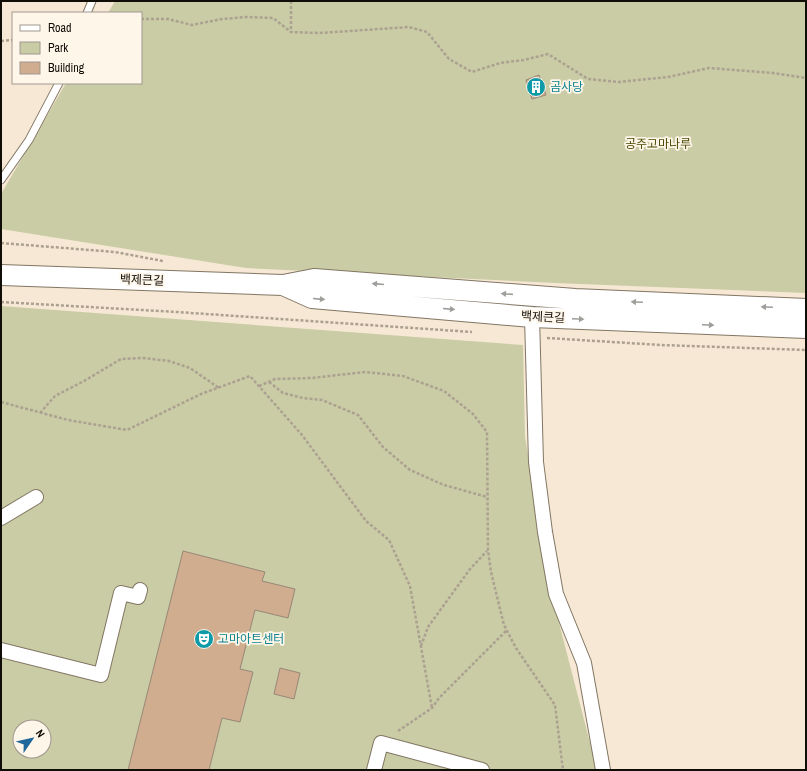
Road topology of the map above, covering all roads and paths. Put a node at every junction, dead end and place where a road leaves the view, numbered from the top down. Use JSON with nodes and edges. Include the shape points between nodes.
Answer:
{"nodes":[{"id":1,"x":92,"y":1,"type":"edge"},
{"id":2,"x":291,"y":1,"type":"edge"},
{"id":3,"x":87,"y":12,"type":"edge"},
{"id":4,"x":142,"y":19,"type":"edge"},
{"id":5,"x":291,"y":32,"type":"junction"},
{"id":6,"x":12,"y":40,"type":"edge"},
{"id":7,"x":1,"y":41,"type":"edge"},
{"id":8,"x":806,"y":78,"type":"edge"},
{"id":9,"x":58,"y":84,"type":"edge"},
{"id":10,"x":1,"y":180,"type":"edge"},
{"id":11,"x":1,"y":275,"type":"edge"},
{"id":12,"x":283,"y":285,"type":"junction"},
{"id":13,"x":1,"y":302,"type":"edge"},
{"id":14,"x":806,"y":309,"type":"edge"},
{"id":15,"x":532,"y":317,"type":"junction"},
{"id":16,"x":806,"y":328,"type":"edge"},
{"id":17,"x":478,"y":332,"type":"dead end"},
{"id":18,"x":532,"y":337,"type":"junction"},
{"id":19,"x":806,"y":350,"type":"edge"},
{"id":20,"x":269,"y":382,"type":"junction"},
{"id":21,"x":259,"y":386,"type":"junction"},
{"id":22,"x":219,"y":388,"type":"junction"},
{"id":23,"x":1,"y":402,"type":"edge"},
{"id":24,"x":40,"y":413,"type":"junction"},
{"id":25,"x":36,"y":497,"type":"dead end"},
{"id":26,"x":487,"y":497,"type":"junction"},
{"id":27,"x":1,"y":518,"type":"edge"},
{"id":28,"x":488,"y":550,"type":"junction"},
{"id":29,"x":140,"y":590,"type":"dead end"},
{"id":30,"x":507,"y":630,"type":"junction"},
{"id":31,"x":421,"y":646,"type":"junction"},
{"id":32,"x":1,"y":650,"type":"edge"},
{"id":33,"x":432,"y":708,"type":"junction"},
{"id":34,"x":381,"y":743,"type":"junction"},
{"id":35,"x":374,"y":770,"type":"edge"},
{"id":36,"x":482,"y":770,"type":"edge"},
{"id":37,"x":563,"y":770,"type":"edge"},
{"id":38,"x":604,"y":770,"type":"edge"}],
"edges":[{"from":1,"to":3,"type":"lane"},
{"from":2,"to":5,"type":"path"},
{"from":4,"to":5,"type":"path","via":[[168,19],[192,25],[247,17],[273,18]]},
{"from":5,"to":8,"type":"path","via":[[320,33],[409,27],[427,32],[449,59],[472,72],[500,63],[548,54],[588,79],[619,82],[668,77],[708,68]]},
{"from":6,"to":7,"type":"path"},
{"from":9,"to":10,"type":"lane","via":[[29,140]]},
{"from":11,"to":12,"type":"main road","name":"백제큰길"},
{"from":14,"to":12,"type":"main road","name":"백제큰길","one_way":true,"via":[[575,299],[314,278]]},
{"from":12,"to":15,"type":"main road","name":"백제큰길","one_way":true,"via":[[312,298]]},
{"from":13,"to":17,"type":"path"},
{"from":15,"to":16,"type":"main road","name":"백제큰길","one_way":true},
{"from":15,"to":18,"type":"street"},
{"from":18,"to":19,"type":"path"},
{"from":18,"to":38,"type":"street","via":[[536,462],[545,532],[556,594],[584,663]]},
{"from":20,"to":21,"type":"path"},
{"from":20,"to":26,"type":"path","via":[[283,393],[322,400],[358,415],[383,446],[410,470],[444,485]]},
{"from":20,"to":26,"type":"path","via":[[275,379],[365,372],[403,376],[444,391],[473,414],[487,432]]},
{"from":21,"to":22,"type":"path","via":[[250,376]]},
{"from":21,"to":31,"type":"path","via":[[302,434],[366,521],[390,540],[410,586]]},
{"from":22,"to":24,"type":"path","via":[[201,394],[128,430]]},
{"from":22,"to":24,"type":"path","via":[[190,368],[169,361],[121,359],[55,396]]},
{"from":23,"to":24,"type":"path"},
{"from":25,"to":27,"type":"street"},
{"from":26,"to":28,"type":"path"},
{"from":28,"to":30,"type":"path","via":[[490,572]]},
{"from":28,"to":31,"type":"path","via":[[470,569],[428,627]]},
{"from":29,"to":32,"type":"street","via":[[138,597],[120,593],[101,675]]},
{"from":30,"to":33,"type":"path"},
{"from":30,"to":37,"type":"path","via":[[516,648],[555,705]]},
{"from":31,"to":33,"type":"path"},
{"from":33,"to":34,"type":"path"},
{"from":34,"to":35,"type":"street"},
{"from":34,"to":36,"type":"street"}]}
